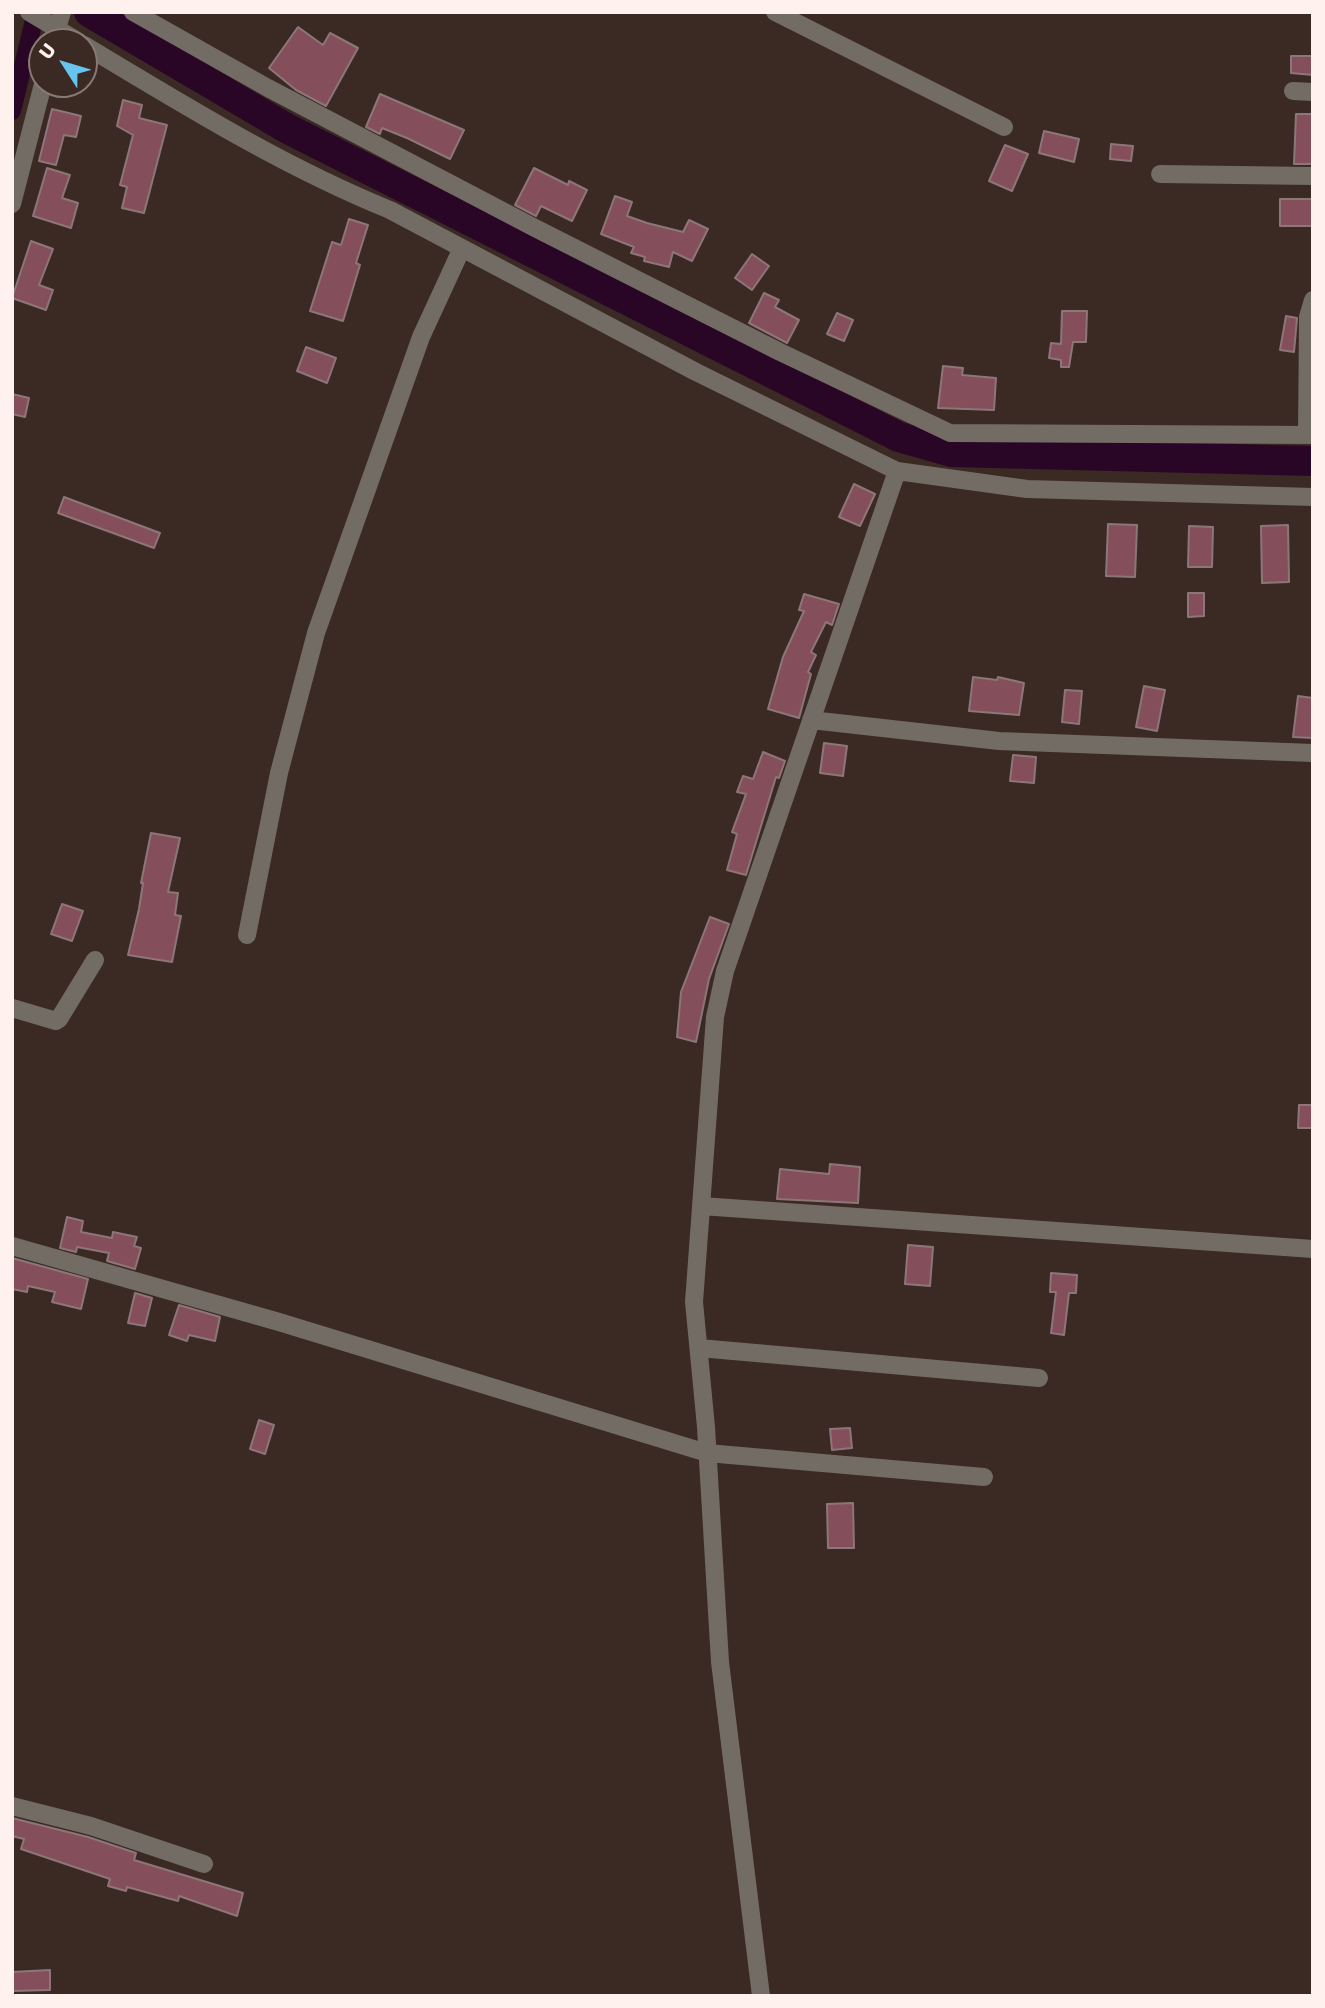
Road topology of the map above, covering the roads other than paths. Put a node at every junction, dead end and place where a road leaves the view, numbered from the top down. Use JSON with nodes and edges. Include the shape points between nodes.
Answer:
{"nodes":[{"id":1,"x":29,"y":12,"type":"edge"},
{"id":2,"x":133,"y":12,"type":"edge"},
{"id":3,"x":775,"y":12,"type":"edge"},
{"id":4,"x":56,"y":25,"type":"edge"},
{"id":5,"x":98,"y":53,"type":"edge"},
{"id":6,"x":1293,"y":91,"type":"dead end"},
{"id":7,"x":1313,"y":92,"type":"edge"},
{"id":8,"x":39,"y":98,"type":"edge"},
{"id":9,"x":1004,"y":127,"type":"dead end"},
{"id":10,"x":1160,"y":174,"type":"dead end"},
{"id":11,"x":1313,"y":176,"type":"edge"},
{"id":12,"x":12,"y":205,"type":"edge"},
{"id":13,"x":462,"y":248,"type":"junction"},
{"id":14,"x":1313,"y":300,"type":"edge"},
{"id":15,"x":1310,"y":435,"type":"edge"},
{"id":16,"x":897,"y":471,"type":"junction"},
{"id":17,"x":1313,"y":497,"type":"edge"},
{"id":18,"x":811,"y":720,"type":"junction"},
{"id":19,"x":1313,"y":753,"type":"edge"},
{"id":20,"x":247,"y":934,"type":"dead end"},
{"id":21,"x":95,"y":960,"type":"dead end"},
{"id":22,"x":12,"y":1008,"type":"edge"},
{"id":23,"x":701,"y":1206,"type":"junction"},
{"id":24,"x":12,"y":1246,"type":"edge"},
{"id":25,"x":1313,"y":1250,"type":"edge"},
{"id":26,"x":699,"y":1348,"type":"junction"},
{"id":27,"x":1039,"y":1378,"type":"dead end"},
{"id":28,"x":707,"y":1453,"type":"junction"},
{"id":29,"x":984,"y":1477,"type":"dead end"},
{"id":30,"x":12,"y":1806,"type":"edge"},
{"id":31,"x":204,"y":1864,"type":"dead end"},
{"id":32,"x":761,"y":1996,"type":"edge"}],
"edges":[{"from":1,"to":4,"type":"street"},
{"from":2,"to":15,"type":"street","via":[[535,228],[950,433]]},
{"from":3,"to":9,"type":"street"},
{"from":5,"to":13,"type":"street","via":[[248,143]]},
{"from":6,"to":7,"type":"street"},
{"from":8,"to":12,"type":"street"},
{"from":10,"to":11,"type":"street"},
{"from":13,"to":16,"type":"street","via":[[696,372]]},
{"from":13,"to":20,"type":"street","via":[[421,337],[316,632],[279,774]]},
{"from":14,"to":15,"type":"street","via":[[1308,317]]},
{"from":16,"to":17,"type":"street","via":[[1027,489]]},
{"from":16,"to":18,"type":"street"},
{"from":18,"to":19,"type":"street","via":[[999,741]]},
{"from":18,"to":23,"type":"street","via":[[719,992]]},
{"from":21,"to":22,"type":"street","via":[[59,1019]]},
{"from":23,"to":25,"type":"street"},
{"from":23,"to":26,"type":"street","via":[[694,1301]]},
{"from":24,"to":28,"type":"street"},
{"from":26,"to":27,"type":"street"},
{"from":26,"to":28,"type":"street"},
{"from":28,"to":29,"type":"street"},
{"from":28,"to":32,"type":"street","via":[[720,1662]]},
{"from":30,"to":31,"type":"street","via":[[91,1826]]}]}
